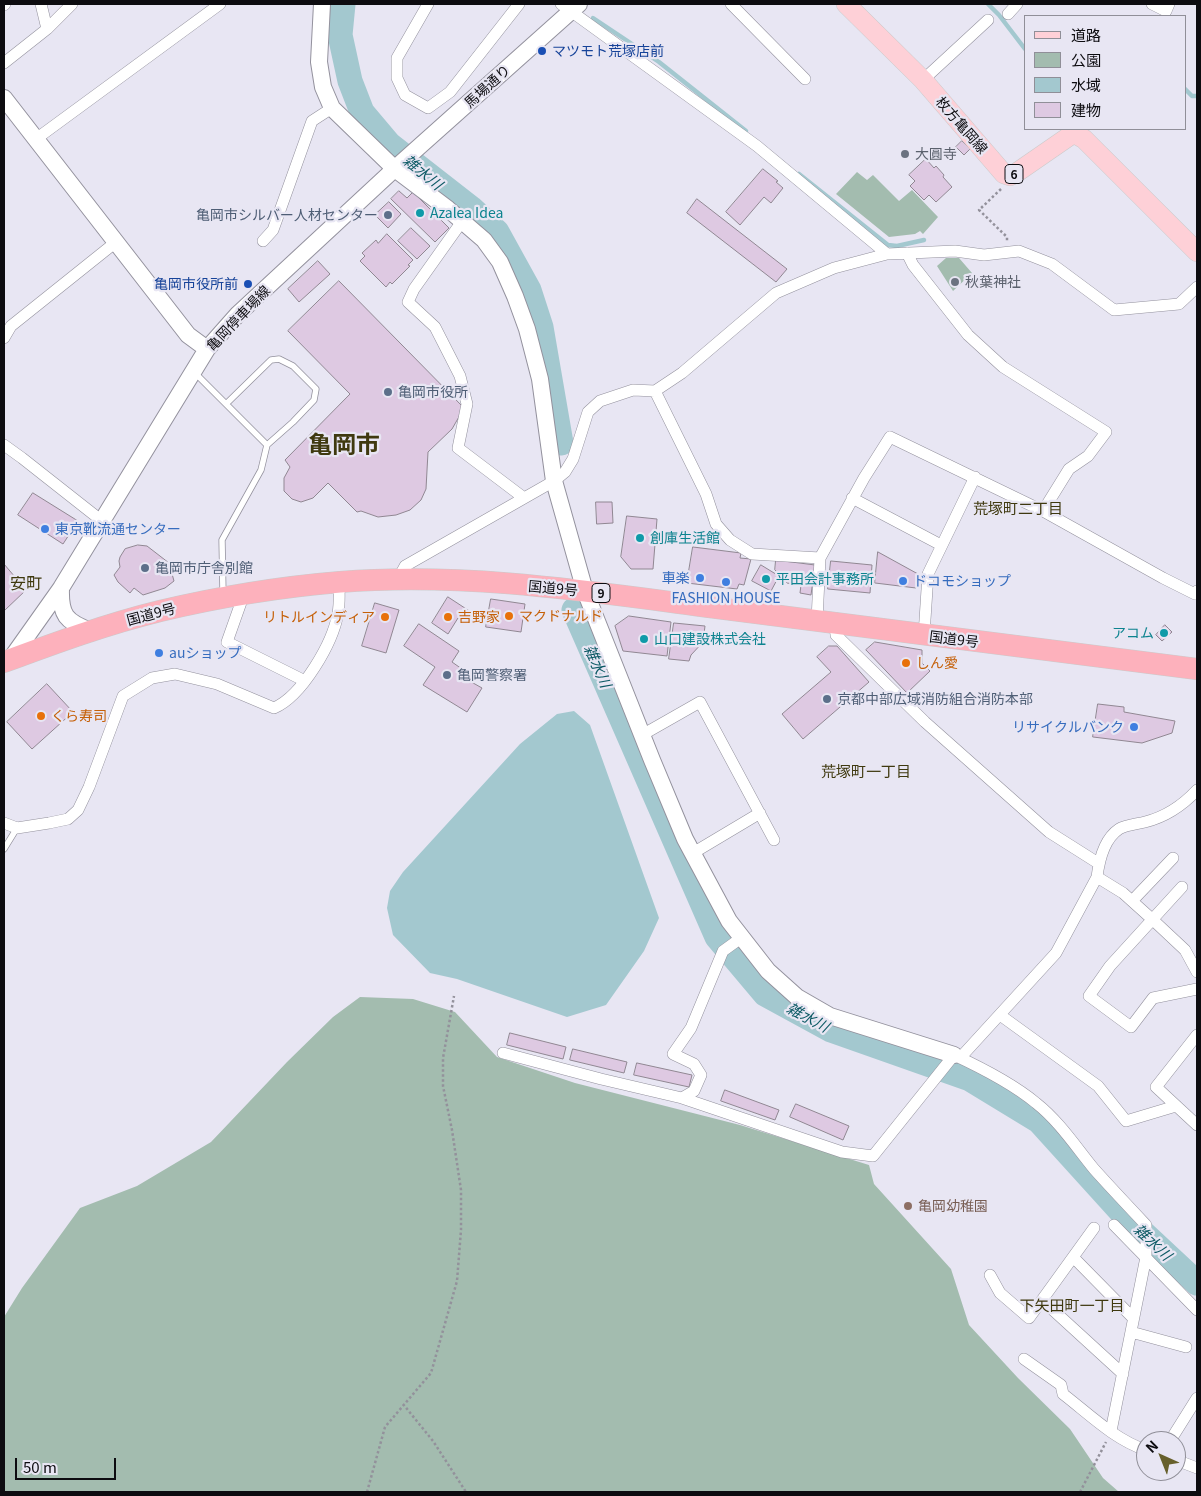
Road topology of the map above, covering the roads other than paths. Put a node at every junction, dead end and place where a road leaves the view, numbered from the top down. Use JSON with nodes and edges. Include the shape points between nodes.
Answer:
{"nodes":[{"id":1,"x":41,"y":4,"type":"edge"},
{"id":2,"x":72,"y":4,"type":"edge"},
{"id":3,"x":220,"y":4,"type":"edge"},
{"id":4,"x":322,"y":4,"type":"edge"},
{"id":5,"x":428,"y":4,"type":"edge"},
{"id":6,"x":519,"y":4,"type":"edge"},
{"id":7,"x":732,"y":4,"type":"edge"},
{"id":8,"x":846,"y":4,"type":"edge"},
{"id":9,"x":1017,"y":4,"type":"edge"},
{"id":10,"x":1152,"y":4,"type":"edge"},
{"id":11,"x":570,"y":6,"type":"edge"},
{"id":12,"x":1166,"y":10,"type":"edge"},
{"id":13,"x":1008,"y":14,"type":"dead end"},
{"id":14,"x":988,"y":20,"type":"dead end"},
{"id":15,"x":47,"y":28,"type":"junction"},
{"id":16,"x":4,"y":63,"type":"edge"},
{"id":17,"x":805,"y":79,"type":"dead end"},
{"id":18,"x":923,"y":80,"type":"junction"},
{"id":19,"x":4,"y":98,"type":"edge"},
{"id":20,"x":332,"y":108,"type":"junction"},
{"id":21,"x":1080,"y":132,"type":"edge"},
{"id":22,"x":36,"y":139,"type":"junction"},
{"id":23,"x":399,"y":166,"type":"junction"},
{"id":24,"x":463,"y":220,"type":"junction"},
{"id":25,"x":263,"y":241,"type":"dead end"},
{"id":26,"x":116,"y":242,"type":"junction"},
{"id":27,"x":1197,"y":252,"type":"edge"},
{"id":28,"x":907,"y":253,"type":"junction"},
{"id":29,"x":887,"y":254,"type":"junction"},
{"id":30,"x":1197,"y":287,"type":"edge"},
{"id":31,"x":4,"y":338,"type":"edge"},
{"id":32,"x":207,"y":349,"type":"junction"},
{"id":33,"x":194,"y":371,"type":"junction"},
{"id":34,"x":654,"y":391,"type":"junction"},
{"id":35,"x":226,"y":404,"type":"junction"},
{"id":36,"x":267,"y":445,"type":"junction"},
{"id":37,"x":4,"y":446,"type":"edge"},
{"id":38,"x":975,"y":477,"type":"junction"},
{"id":39,"x":554,"y":481,"type":"junction"},
{"id":40,"x":524,"y":498,"type":"junction"},
{"id":41,"x":852,"y":498,"type":"junction"},
{"id":42,"x":1043,"y":511,"type":"junction"},
{"id":43,"x":102,"y":521,"type":"junction"},
{"id":44,"x":941,"y":545,"type":"junction"},
{"id":45,"x":820,"y":558,"type":"junction"},
{"id":46,"x":398,"y":580,"type":"junction"},
{"id":47,"x":339,"y":582,"type":"junction"},
{"id":48,"x":61,"y":588,"type":"junction"},
{"id":49,"x":585,"y":591,"type":"junction"},
{"id":50,"x":1197,"y":591,"type":"edge"},
{"id":51,"x":244,"y":594,"type":"junction"},
{"id":52,"x":223,"y":598,"type":"junction"},
{"id":53,"x":826,"y":622,"type":"junction"},
{"id":54,"x":91,"y":631,"type":"junction"},
{"id":55,"x":924,"y":635,"type":"junction"},
{"id":56,"x":6,"y":663,"type":"edge"},
{"id":57,"x":1197,"y":669,"type":"edge"},
{"id":58,"x":305,"y":681,"type":"junction"},
{"id":59,"x":642,"y":735,"type":"junction"},
{"id":60,"x":1197,"y":790,"type":"edge"},
{"id":61,"x":760,"y":813,"type":"junction"},
{"id":62,"x":4,"y":823,"type":"edge"},
{"id":63,"x":17,"y":828,"type":"junction"},
{"id":64,"x":774,"y":840,"type":"dead end"},
{"id":65,"x":4,"y":849,"type":"edge"},
{"id":66,"x":693,"y":853,"type":"junction"},
{"id":67,"x":1173,"y":858,"type":"dead end"},
{"id":68,"x":1098,"y":863,"type":"junction"},
{"id":69,"x":1097,"y":877,"type":"junction"},
{"id":70,"x":1182,"y":887,"type":"dead end"},
{"id":71,"x":1132,"y":901,"type":"junction"},
{"id":72,"x":1153,"y":920,"type":"junction"},
{"id":73,"x":741,"y":938,"type":"junction"},
{"id":74,"x":1197,"y":948,"type":"edge"},
{"id":75,"x":1185,"y":950,"type":"junction"},
{"id":76,"x":1197,"y":972,"type":"edge"},
{"id":77,"x":1197,"y":989,"type":"edge"},
{"id":78,"x":1000,"y":1015,"type":"junction"},
{"id":79,"x":1197,"y":1035,"type":"edge"},
{"id":80,"x":503,"y":1053,"type":"dead end"},
{"id":81,"x":957,"y":1057,"type":"junction"},
{"id":82,"x":682,"y":1098,"type":"junction"},
{"id":83,"x":1176,"y":1106,"type":"junction"},
{"id":84,"x":1197,"y":1125,"type":"edge"},
{"id":85,"x":1114,"y":1225,"type":"dead end"},
{"id":86,"x":1094,"y":1228,"type":"dead end"},
{"id":87,"x":1073,"y":1257,"type":"junction"},
{"id":88,"x":1146,"y":1257,"type":"junction"},
{"id":89,"x":990,"y":1275,"type":"dead end"},
{"id":90,"x":1042,"y":1300,"type":"junction"},
{"id":91,"x":1197,"y":1310,"type":"edge"},
{"id":92,"x":1134,"y":1318,"type":"junction"},
{"id":93,"x":1131,"y":1332,"type":"junction"},
{"id":94,"x":1186,"y":1347,"type":"dead end"},
{"id":95,"x":1024,"y":1359,"type":"dead end"},
{"id":96,"x":1122,"y":1374,"type":"junction"},
{"id":97,"x":1197,"y":1398,"type":"edge"},
{"id":98,"x":1111,"y":1431,"type":"junction"},
{"id":99,"x":1176,"y":1431,"type":"edge"},
{"id":100,"x":1136,"y":1447,"type":"edge"}],
"edges":[{"from":1,"to":15,"type":"street"},
{"from":2,"to":15,"type":"street"},
{"from":3,"to":22,"type":"street"},
{"from":4,"to":20,"type":"street","via":[[319,62],[322,87]]},
{"from":5,"to":6,"type":"street","via":[[396,58],[397,78],[405,95],[428,108],[450,92]]},
{"from":7,"to":17,"type":"street"},
{"from":8,"to":18,"type":"main road","name":"枚方亀岡線","number":"6"},
{"from":9,"to":13,"type":"street"},
{"from":10,"to":12,"type":"street"},
{"from":11,"to":23,"type":"street","name":"馬場通り"},
{"from":11,"to":29,"type":"street","via":[[758,146]]},
{"from":14,"to":18,"type":"street"},
{"from":15,"to":16,"type":"street"},
{"from":18,"to":21,"type":"main road","name":"枚方亀岡線","number":"6","via":[[1004,174],[1010,176]]},
{"from":19,"to":22,"type":"street"},
{"from":20,"to":23,"type":"street"},
{"from":20,"to":25,"type":"street","via":[[312,121],[273,230]]},
{"from":21,"to":27,"type":"main road","number":"6"},
{"from":22,"to":26,"type":"street"},
{"from":23,"to":24,"type":"street"},
{"from":23,"to":32,"type":"street","name":"亀岡停車場線","via":[[238,314]]},
{"from":24,"to":39,"type":"street","via":[[484,240],[500,262],[516,296],[540,379]]},
{"from":24,"to":40,"type":"street","via":[[408,302],[435,327],[460,376],[467,404],[458,448]]},
{"from":26,"to":31,"type":"street","via":[[12,326]]},
{"from":26,"to":32,"type":"street","via":[[188,335]]},
{"from":28,"to":29,"type":"street"},
{"from":28,"to":30,"type":"street","via":[[946,251],[984,255],[1019,251],[1052,264],[1114,310],[1179,304]]},
{"from":28,"to":42,"type":"street","via":[[968,335],[1003,367],[1106,432],[1088,456],[1069,469]]},
{"from":29,"to":34,"type":"street","via":[[834,268],[776,293],[682,373]]},
{"from":32,"to":33,"type":"street","name":"亀岡停車場線"},
{"from":33,"to":35,"type":"lane"},
{"from":33,"to":43,"type":"street","name":"亀岡停車場線"},
{"from":34,"to":39,"type":"street","via":[[633,390],[594,406],[588,412],[574,459]]},
{"from":34,"to":45,"type":"street","via":[[706,494],[716,524],[730,540],[752,554]]},
{"from":35,"to":36,"type":"lane"},
{"from":35,"to":36,"type":"lane","via":[[271,360],[280,359],[293,366],[316,389],[314,400]]},
{"from":36,"to":52,"type":"lane","via":[[261,470],[222,540]]},
{"from":37,"to":43,"type":"street"},
{"from":38,"to":41,"type":"street","via":[[890,436]]},
{"from":38,"to":42,"type":"street"},
{"from":38,"to":44,"type":"street"},
{"from":39,"to":40,"type":"street"},
{"from":39,"to":49,"type":"street"},
{"from":40,"to":46,"type":"street","via":[[405,566]]},
{"from":41,"to":44,"type":"street"},
{"from":41,"to":45,"type":"street"},
{"from":42,"to":50,"type":"street","via":[[1163,578],[1195,594]]},
{"from":43,"to":48,"type":"street","name":"亀岡停車場線"},
{"from":44,"to":55,"type":"street","via":[[928,574]]},
{"from":45,"to":53,"type":"street"},
{"from":46,"to":47,"type":"highway","name":"国道9号","number":"9"},
{"from":46,"to":49,"type":"highway","name":"国道9号","number":"9","via":[[481,582]]},
{"from":47,"to":51,"type":"highway","name":"国道9号","number":"9"},
{"from":47,"to":58,"type":"street","via":[[339,613],[331,639]]},
{"from":48,"to":54,"type":"street","via":[[62,609],[67,618]]},
{"from":48,"to":56,"type":"street","name":"亀岡停車場線"},
{"from":49,"to":53,"type":"highway","name":"国道9号","number":"9"},
{"from":49,"to":59,"type":"street"},
{"from":51,"to":52,"type":"highway","name":"国道9号","number":"9"},
{"from":51,"to":58,"type":"street","via":[[227,642]]},
{"from":52,"to":54,"type":"highway","name":"国道9号","number":"9","via":[[158,611]]},
{"from":53,"to":55,"type":"highway","name":"国道9号","number":"9"},
{"from":53,"to":68,"type":"street","via":[[925,722],[1049,832]]},
{"from":54,"to":56,"type":"highway","name":"国道9号","number":"9"},
{"from":55,"to":57,"type":"highway","name":"国道9号","number":"9"},
{"from":58,"to":63,"type":"street","via":[[274,708],[217,684],[175,674],[152,678],[123,696],[78,810],[68,819]]},
{"from":59,"to":61,"type":"street","via":[[700,702]]},
{"from":59,"to":66,"type":"street"},
{"from":60,"to":68,"type":"street","via":[[1172,811],[1119,829],[1108,842]]},
{"from":61,"to":64,"type":"street"},
{"from":61,"to":66,"type":"street"},
{"from":62,"to":63,"type":"street"},
{"from":63,"to":65,"type":"lane"},
{"from":66,"to":73,"type":"street"},
{"from":67,"to":71,"type":"street"},
{"from":68,"to":69,"type":"street"},
{"from":69,"to":71,"type":"street"},
{"from":69,"to":78,"type":"street","via":[[1056,953]]},
{"from":70,"to":72,"type":"street"},
{"from":71,"to":72,"type":"street"},
{"from":72,"to":75,"type":"street"},
{"from":72,"to":77,"type":"street","via":[[1110,966],[1089,996],[1131,1027],[1153,998]]},
{"from":73,"to":81,"type":"street","via":[[768,971],[797,997],[822,1012]]},
{"from":73,"to":82,"type":"street","via":[[723,951],[691,1028],[673,1054],[694,1064],[701,1075],[694,1091]]},
{"from":74,"to":75,"type":"street"},
{"from":75,"to":76,"type":"street"},
{"from":78,"to":81,"type":"street"},
{"from":78,"to":83,"type":"street","via":[[1098,1086],[1126,1122]]},
{"from":79,"to":83,"type":"street","via":[[1156,1087]]},
{"from":80,"to":82,"type":"street"},
{"from":81,"to":82,"type":"street","via":[[873,1156],[842,1152]]},
{"from":81,"to":88,"type":"street","via":[[1022,1093],[1056,1121],[1146,1225]]},
{"from":83,"to":84,"type":"street"},
{"from":85,"to":88,"type":"street"},
{"from":86,"to":87,"type":"street"},
{"from":87,"to":90,"type":"street"},
{"from":87,"to":92,"type":"street"},
{"from":88,"to":91,"type":"street"},
{"from":88,"to":92,"type":"street"},
{"from":89,"to":90,"type":"street","via":[[1000,1293],[1029,1318]]},
{"from":90,"to":96,"type":"street"},
{"from":92,"to":93,"type":"street"},
{"from":93,"to":94,"type":"street"},
{"from":93,"to":96,"type":"street"},
{"from":95,"to":98,"type":"street","via":[[1061,1385],[1063,1394]]},
{"from":96,"to":98,"type":"street"},
{"from":97,"to":99,"type":"street"},
{"from":98,"to":100,"type":"street"}]}
